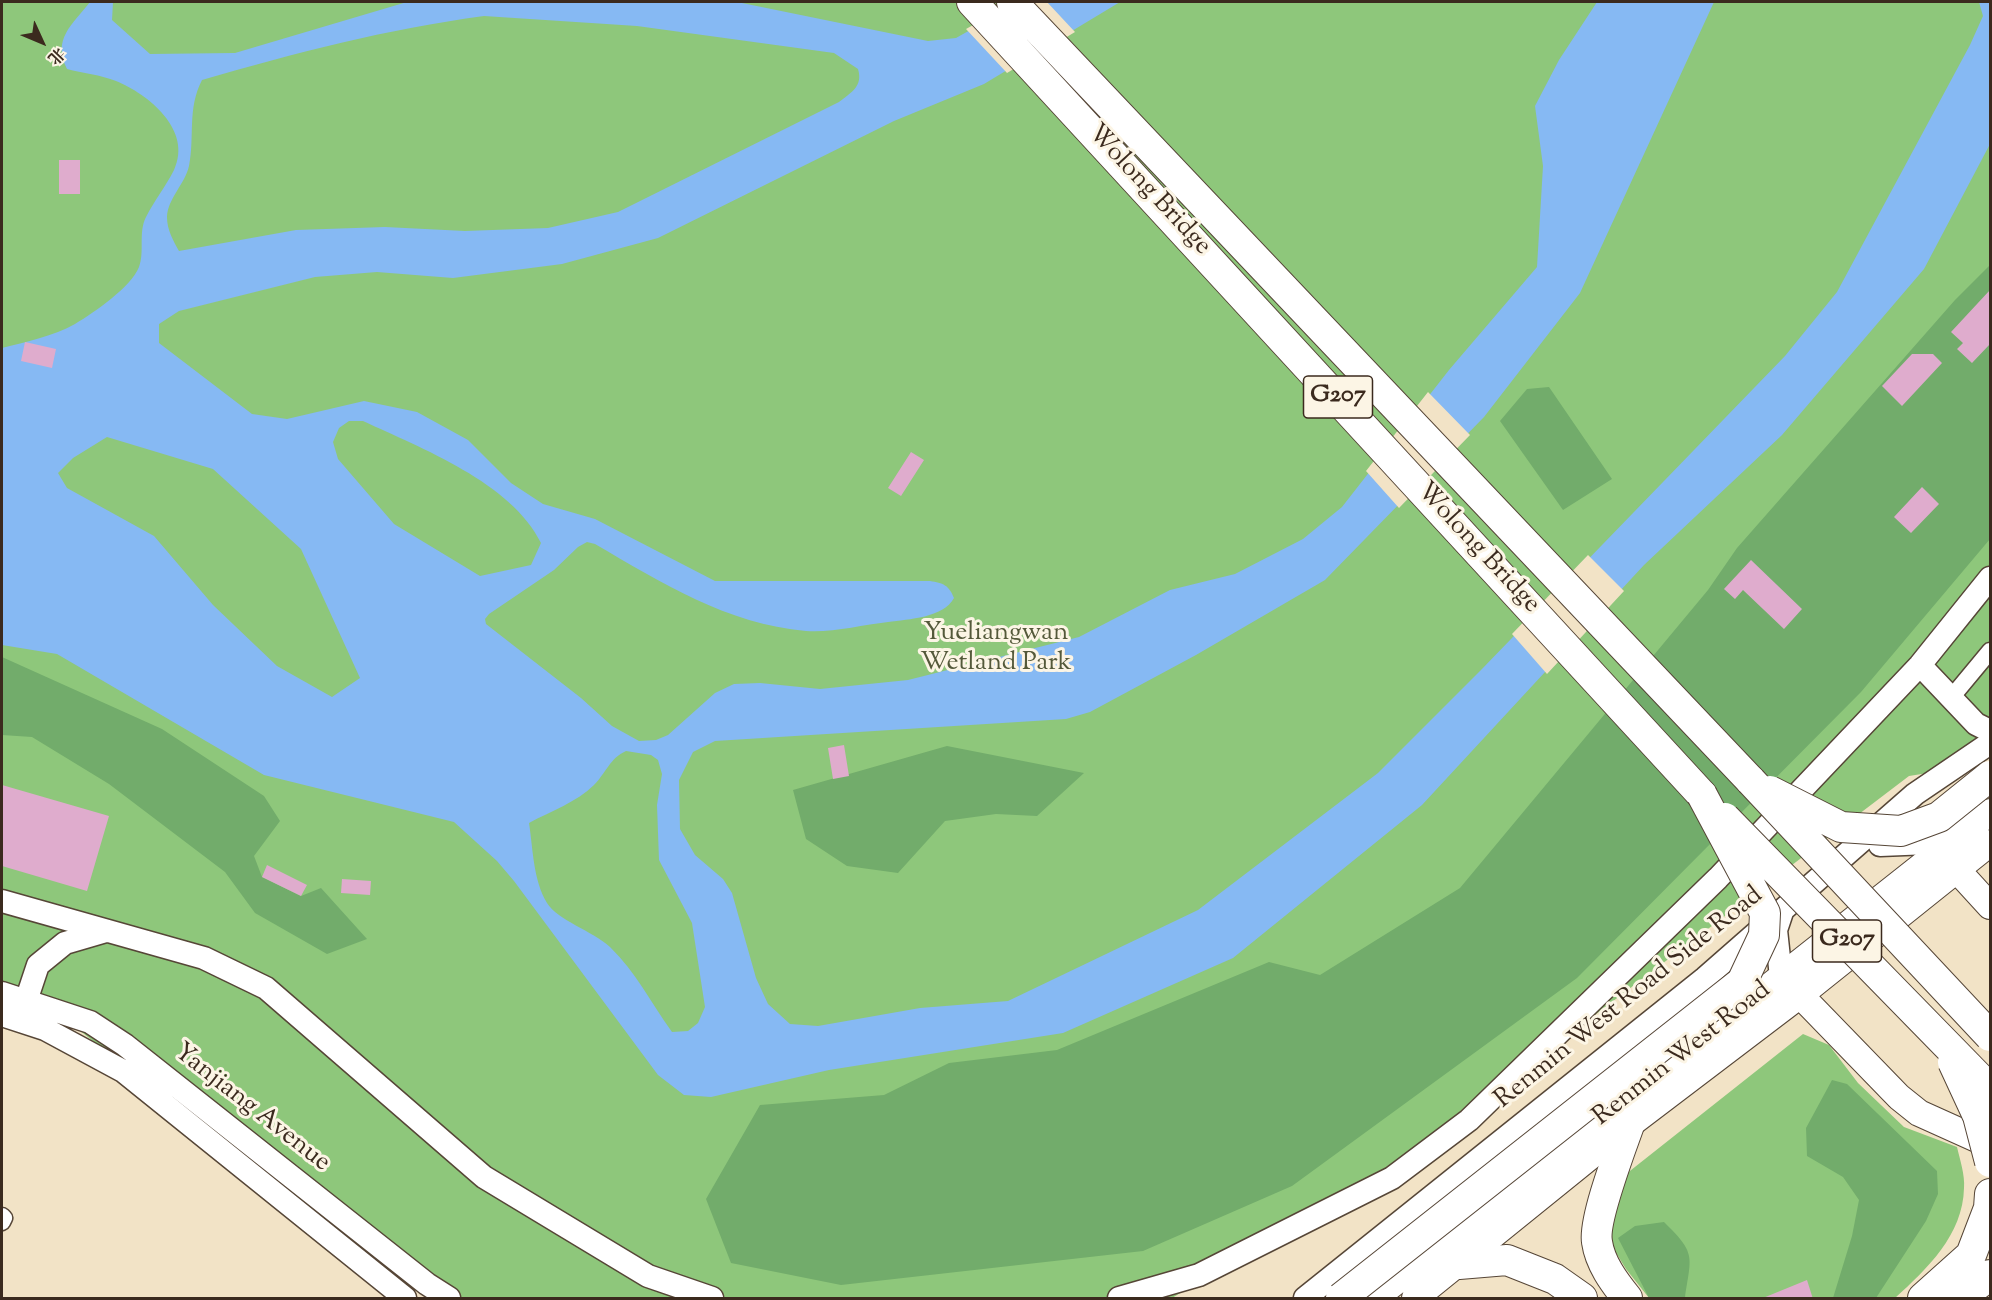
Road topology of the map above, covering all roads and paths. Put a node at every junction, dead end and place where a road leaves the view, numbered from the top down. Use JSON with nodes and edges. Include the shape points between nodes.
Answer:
{"nodes":[{"id":1,"x":972,"y":2,"type":"edge"},
{"id":2,"x":1012,"y":2,"type":"edge"},
{"id":3,"x":1990,"y":578,"type":"edge"},
{"id":4,"x":1990,"y":651,"type":"edge"},
{"id":5,"x":1920,"y":665,"type":"junction"},
{"id":6,"x":1951,"y":698,"type":"junction"},
{"id":7,"x":1983,"y":727,"type":"edge"},
{"id":8,"x":1990,"y":742,"type":"edge"},
{"id":9,"x":1953,"y":769,"type":"junction"},
{"id":10,"x":1990,"y":776,"type":"edge"},
{"id":11,"x":1751,"y":781,"type":"junction"},
{"id":12,"x":1702,"y":795,"type":"junction"},
{"id":13,"x":1990,"y":812,"type":"edge"},
{"id":14,"x":1954,"y":842,"type":"junction"},
{"id":15,"x":1990,"y":843,"type":"edge"},
{"id":16,"x":1854,"y":847,"type":"junction"},
{"id":17,"x":1958,"y":871,"type":"junction"},
{"id":18,"x":2,"y":901,"type":"edge"},
{"id":19,"x":1990,"y":906,"type":"edge"},
{"id":20,"x":1782,"y":911,"type":"junction"},
{"id":21,"x":106,"y":931,"type":"junction"},
{"id":22,"x":1781,"y":977,"type":"junction"},
{"id":23,"x":2,"y":993,"type":"edge"},
{"id":24,"x":1800,"y":994,"type":"junction"},
{"id":25,"x":26,"y":1001,"type":"junction"},
{"id":26,"x":2,"y":1016,"type":"edge"},
{"id":27,"x":1940,"y":1034,"type":"junction"},
{"id":28,"x":1990,"y":1036,"type":"edge"},
{"id":29,"x":1990,"y":1089,"type":"edge"},
{"id":30,"x":1629,"y":1125,"type":"junction"},
{"id":31,"x":1990,"y":1145,"type":"edge"},
{"id":32,"x":1990,"y":1162,"type":"edge"},
{"id":33,"x":1990,"y":1194,"type":"edge"},
{"id":34,"x":2,"y":1216,"type":"edge"},
{"id":35,"x":2,"y":1222,"type":"edge"},
{"id":36,"x":1460,"y":1264,"type":"junction"},
{"id":37,"x":1990,"y":1275,"type":"edge"},
{"id":38,"x":405,"y":1299,"type":"edge"},
{"id":39,"x":449,"y":1299,"type":"edge"},
{"id":40,"x":712,"y":1299,"type":"edge"},
{"id":41,"x":1119,"y":1299,"type":"edge"},
{"id":42,"x":1305,"y":1299,"type":"edge"},
{"id":43,"x":1341,"y":1299,"type":"edge"},
{"id":44,"x":1375,"y":1299,"type":"edge"},
{"id":45,"x":1415,"y":1299,"type":"edge"},
{"id":46,"x":1582,"y":1299,"type":"edge"},
{"id":47,"x":1628,"y":1299,"type":"edge"},
{"id":48,"x":1923,"y":1299,"type":"edge"},
{"id":49,"x":1960,"y":1299,"type":"edge"}],
"edges":[{"from":1,"to":12,"type":"highway","name":"Wolong Bridge","number":"G207"},
{"from":2,"to":11,"type":"highway","name":"Wolong Bridge","number":"G207"},
{"from":3,"to":5,"type":"street"},
{"from":4,"to":6,"type":"street"},
{"from":5,"to":6,"type":"street"},
{"from":5,"to":41,"type":"street","via":[[1718,878],[1469,1120],[1392,1178],[1199,1275]]},
{"from":6,"to":7,"type":"street"},
{"from":7,"to":9,"type":"street","via":[[1971,752]]},
{"from":8,"to":9,"type":"street","name":"Renmin West Road Side Road"},
{"from":9,"to":16,"type":"street","name":"Renmin West Road Side Road","via":[[1915,794]]},
{"from":10,"to":11,"type":"highway","bridge":true,"via":[[1939,817],[1901,831],[1841,827]]},
{"from":11,"to":28,"type":"highway","name":"Wolong Bridge","number":"G207","bridge":true},
{"from":12,"to":27,"type":"highway","name":"Wolong Bridge","number":"G207","bridge":true},
{"from":12,"to":43,"type":"highway","bridge":true,"via":[[1765,914],[1764,935],[1742,982]]},
{"from":13,"to":14,"type":"main road","name":"Renmin West Road"},
{"from":14,"to":16,"type":"street"},
{"from":14,"to":22,"type":"main road","name":"Renmin West Road"},
{"from":15,"to":17,"type":"main road"},
{"from":16,"to":20,"type":"street","name":"Renmin West Road Side Road"},
{"from":17,"to":19,"type":"main road"},
{"from":17,"to":24,"type":"main road"},
{"from":18,"to":21,"type":"street"},
{"from":20,"to":22,"type":"street","via":[[1776,930]]},
{"from":20,"to":42,"type":"street","name":"Renmin West Road Side Road","via":[[1705,978]]},
{"from":21,"to":25,"type":"street","via":[[65,943],[38,965]]},
{"from":21,"to":40,"type":"street","via":[[204,958],[266,988],[484,1177],[648,1276]]},
{"from":22,"to":44,"type":"main road","name":"Renmin West Road"},
{"from":23,"to":25,"type":"street","name":"Yanjiang Avenue"},
{"from":24,"to":30,"type":"main road"},
{"from":24,"to":31,"type":"main road","via":[[1919,1113]]},
{"from":25,"to":39,"type":"street","name":"Yanjiang Avenue","via":[[90,1022],[125,1045]]},
{"from":26,"to":38,"type":"street","name":"Yanjiang Avenue","via":[[45,1029],[123,1071]]},
{"from":27,"to":29,"type":"highway","name":"Wolong Bridge","number":"G207","bridge":true},
{"from":27,"to":32,"type":"highway","bridge":true,"via":[[1978,1116]]},
{"from":30,"to":36,"type":"main road"},
{"from":30,"to":47,"type":"highway","via":[[1604,1201],[1596,1240],[1611,1279]]},
{"from":33,"to":48,"type":"highway","via":[[1989,1208],[1971,1255]]},
{"from":34,"to":35,"type":"street"},
{"from":36,"to":45,"type":"main road"},
{"from":36,"to":46,"type":"highway","via":[[1508,1260],[1555,1279]]},
{"from":37,"to":49,"type":"highway"}]}
